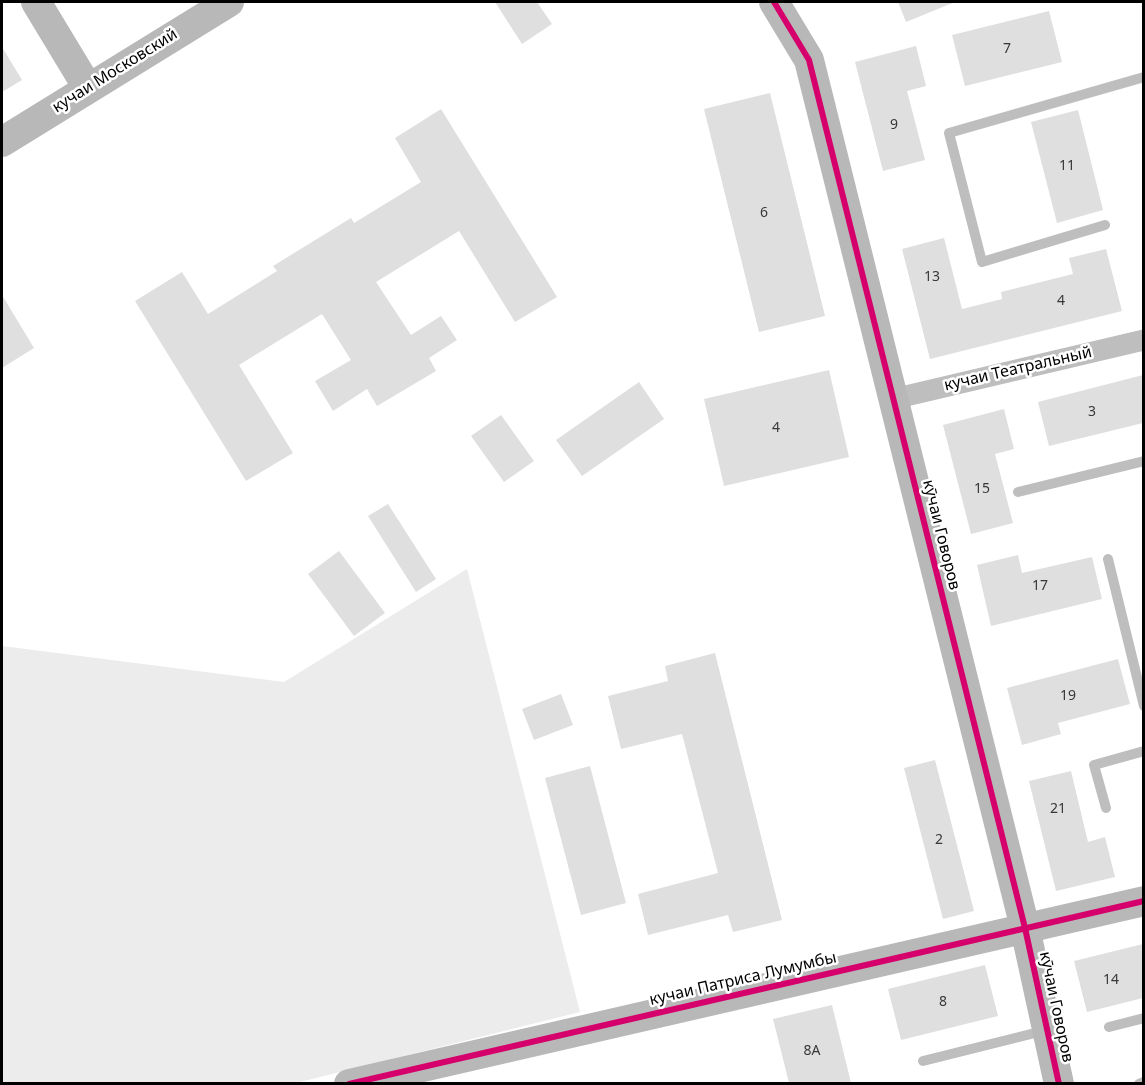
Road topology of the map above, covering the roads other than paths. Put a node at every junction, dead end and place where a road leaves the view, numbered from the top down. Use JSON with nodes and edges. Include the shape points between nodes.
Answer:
{"nodes":[{"id":1,"x":36,"y":2,"type":"edge"},
{"id":2,"x":229,"y":2,"type":"edge"},
{"id":3,"x":774,"y":2,"type":"edge"},
{"id":4,"x":1143,"y":77,"type":"edge"},
{"id":5,"x":88,"y":88,"type":"junction"},
{"id":6,"x":2,"y":142,"type":"edge"},
{"id":7,"x":1105,"y":225,"type":"dead end"},
{"id":8,"x":1143,"y":340,"type":"edge"},
{"id":9,"x":893,"y":399,"type":"junction"},
{"id":10,"x":1143,"y":461,"type":"edge"},
{"id":11,"x":1018,"y":492,"type":"dead end"},
{"id":12,"x":1108,"y":559,"type":"dead end"},
{"id":13,"x":1143,"y":706,"type":"edge"},
{"id":14,"x":1143,"y":751,"type":"edge"},
{"id":15,"x":1106,"y":808,"type":"dead end"},
{"id":16,"x":1143,"y":901,"type":"edge"},
{"id":17,"x":1025,"y":928,"type":"junction"},
{"id":18,"x":1143,"y":1018,"type":"edge"},
{"id":19,"x":1109,"y":1027,"type":"dead end"},
{"id":20,"x":1047,"y":1030,"type":"junction"},
{"id":21,"x":923,"y":1061,"type":"dead end"},
{"id":22,"x":349,"y":1083,"type":"edge"},
{"id":23,"x":1059,"y":1083,"type":"edge"}],
"edges":[{"from":1,"to":5,"type":"street"},
{"from":2,"to":5,"type":"street","name":"кучаи Московский"},
{"from":3,"to":9,"type":"street","name":"кӯчаи Говоров","via":[[809,60]]},
{"from":4,"to":7,"type":"lane","via":[[949,133],[982,262]]},
{"from":5,"to":6,"type":"street","name":"кучаи Московский"},
{"from":8,"to":9,"type":"street","name":"кучаи Театральный"},
{"from":9,"to":17,"type":"street","name":"кӯчаи Говоров"},
{"from":10,"to":11,"type":"lane"},
{"from":12,"to":13,"type":"lane"},
{"from":14,"to":15,"type":"lane","via":[[1094,765]]},
{"from":16,"to":17,"type":"street","name":"кучаи Патриса Лумумбы"},
{"from":17,"to":20,"type":"street","name":"кӯчаи Говоров"},
{"from":17,"to":22,"type":"street","name":"кучаи Патриса Лумумбы"},
{"from":18,"to":19,"type":"lane"},
{"from":20,"to":21,"type":"lane"},
{"from":20,"to":23,"type":"street","name":"кӯчаи Говоров"}]}
